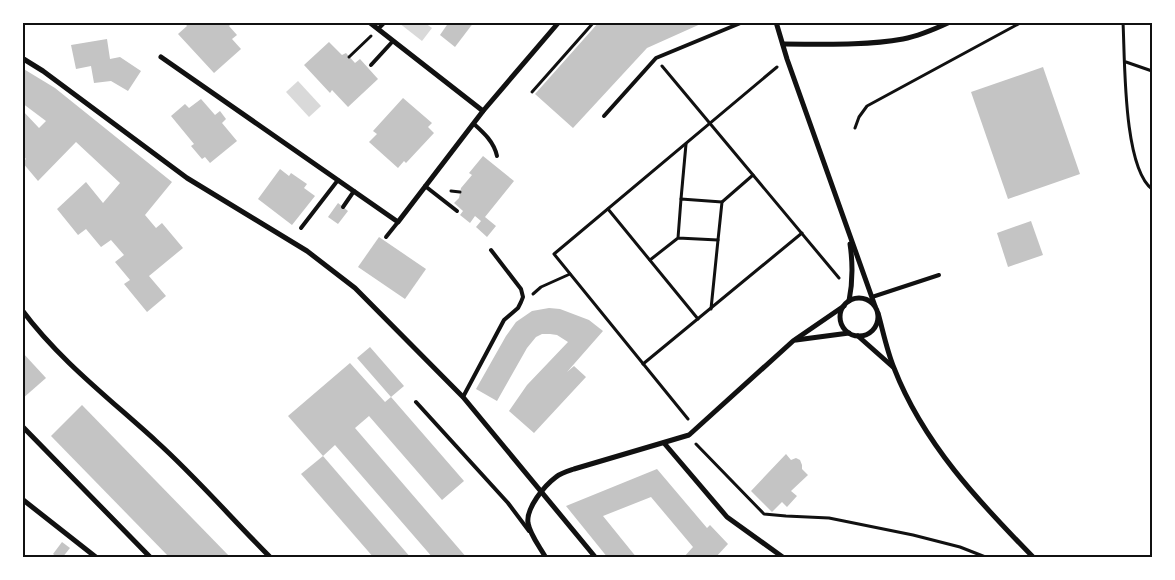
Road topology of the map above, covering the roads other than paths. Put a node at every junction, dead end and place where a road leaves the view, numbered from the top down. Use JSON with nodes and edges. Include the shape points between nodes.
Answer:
{"nodes":[{"id":1,"x":369,"y":22,"type":"edge"},
{"id":2,"x":385,"y":22,"type":"edge"},
{"id":3,"x":559,"y":22,"type":"edge"},
{"id":4,"x":743,"y":22,"type":"edge"},
{"id":5,"x":776,"y":22,"type":"edge"},
{"id":6,"x":950,"y":22,"type":"edge"},
{"id":7,"x":378,"y":30,"type":"junction"},
{"id":8,"x":394,"y":42,"type":"junction"},
{"id":9,"x":783,"y":44,"type":"junction"},
{"id":10,"x":22,"y":58,"type":"edge"},
{"id":11,"x":161,"y":58,"type":"dead end"},
{"id":12,"x":370,"y":65,"type":"dead end"},
{"id":13,"x":483,"y":111,"type":"junction"},
{"id":14,"x":604,"y":116,"type":"dead end"},
{"id":15,"x":474,"y":124,"type":"junction"},
{"id":16,"x":497,"y":156,"type":"dead end"},
{"id":17,"x":338,"y":180,"type":"junction"},
{"id":18,"x":426,"y":186,"type":"junction"},
{"id":19,"x":354,"y":191,"type":"junction"},
{"id":20,"x":343,"y":207,"type":"dead end"},
{"id":21,"x":457,"y":211,"type":"dead end"},
{"id":22,"x":398,"y":222,"type":"junction"},
{"id":23,"x":301,"y":228,"type":"dead end"},
{"id":24,"x":849,"y":234,"type":"junction"},
{"id":25,"x":386,"y":237,"type":"dead end"},
{"id":26,"x":491,"y":250,"type":"dead end"},
{"id":27,"x":939,"y":275,"type":"dead end"},
{"id":28,"x":872,"y":297,"type":"junction"},
{"id":29,"x":849,"y":301,"type":"junction"},
{"id":30,"x":844,"y":306,"type":"junction"},
{"id":31,"x":875,"y":306,"type":"junction"},
{"id":32,"x":22,"y":310,"type":"edge"},
{"id":33,"x":878,"y":313,"type":"junction"},
{"id":34,"x":849,"y":333,"type":"junction"},
{"id":35,"x":858,"y":336,"type":"junction"},
{"id":36,"x":793,"y":340,"type":"junction"},
{"id":37,"x":894,"y":368,"type":"junction"},
{"id":38,"x":463,"y":397,"type":"junction"},
{"id":39,"x":416,"y":402,"type":"dead end"},
{"id":40,"x":22,"y":426,"type":"edge"},
{"id":41,"x":664,"y":443,"type":"junction"},
{"id":42,"x":541,"y":493,"type":"junction"},
{"id":43,"x":22,"y":499,"type":"edge"},
{"id":44,"x":532,"y":534,"type":"junction"},
{"id":45,"x":97,"y":558,"type":"edge"},
{"id":46,"x":151,"y":558,"type":"edge"},
{"id":47,"x":271,"y":558,"type":"edge"},
{"id":48,"x":546,"y":558,"type":"edge"},
{"id":49,"x":596,"y":558,"type":"edge"},
{"id":50,"x":784,"y":558,"type":"edge"},
{"id":51,"x":1034,"y":558,"type":"edge"}],
"edges":[{"from":1,"to":7,"type":"street"},
{"from":2,"to":7,"type":"lane"},
{"from":3,"to":13,"type":"street"},
{"from":4,"to":14,"type":"lane","via":[[656,58]]},
{"from":5,"to":9,"type":"street"},
{"from":6,"to":9,"type":"street","via":[[905,39]]},
{"from":7,"to":8,"type":"street"},
{"from":8,"to":12,"type":"lane"},
{"from":8,"to":13,"type":"street"},
{"from":9,"to":24,"type":"street"},
{"from":10,"to":38,"type":"street","via":[[187,178],[307,251],[355,288]]},
{"from":11,"to":17,"type":"street"},
{"from":13,"to":15,"type":"street"},
{"from":15,"to":16,"type":"lane","via":[[496,148]]},
{"from":15,"to":18,"type":"street"},
{"from":17,"to":19,"type":"street"},
{"from":17,"to":23,"type":"lane"},
{"from":18,"to":21,"type":"lane"},
{"from":18,"to":22,"type":"street"},
{"from":19,"to":20,"type":"lane"},
{"from":19,"to":22,"type":"street"},
{"from":22,"to":25,"type":"lane"},
{"from":24,"to":28,"type":"street"},
{"from":24,"to":29,"type":"street","via":[[853,272]]},
{"from":26,"to":38,"type":"lane","via":[[523,296],[518,308],[504,320]]},
{"from":27,"to":28,"type":"lane"},
{"from":28,"to":31,"type":"street"},
{"from":29,"to":30,"type":"street"},
{"from":29,"to":31,"type":"street","via":[[860,298]]},
{"from":30,"to":34,"type":"street","via":[[840,318]]},
{"from":30,"to":36,"type":"street"},
{"from":31,"to":33,"type":"street"},
{"from":32,"to":47,"type":"street","via":[[62,356],[158,442]]},
{"from":33,"to":35,"type":"street","via":[[874,330]]},
{"from":33,"to":37,"type":"street"},
{"from":34,"to":35,"type":"street"},
{"from":34,"to":36,"type":"street"},
{"from":35,"to":37,"type":"street"},
{"from":36,"to":41,"type":"street","via":[[689,435]]},
{"from":37,"to":51,"type":"street","via":[[923,426],[942,455],[964,484]]},
{"from":38,"to":42,"type":"street"},
{"from":39,"to":44,"type":"lane"},
{"from":40,"to":46,"type":"street"},
{"from":41,"to":42,"type":"street","via":[[574,468],[556,477]]},
{"from":41,"to":50,"type":"street","via":[[727,517]]},
{"from":42,"to":44,"type":"street","via":[[528,515]]},
{"from":42,"to":49,"type":"street"},
{"from":43,"to":45,"type":"street"},
{"from":44,"to":48,"type":"street"}]}
